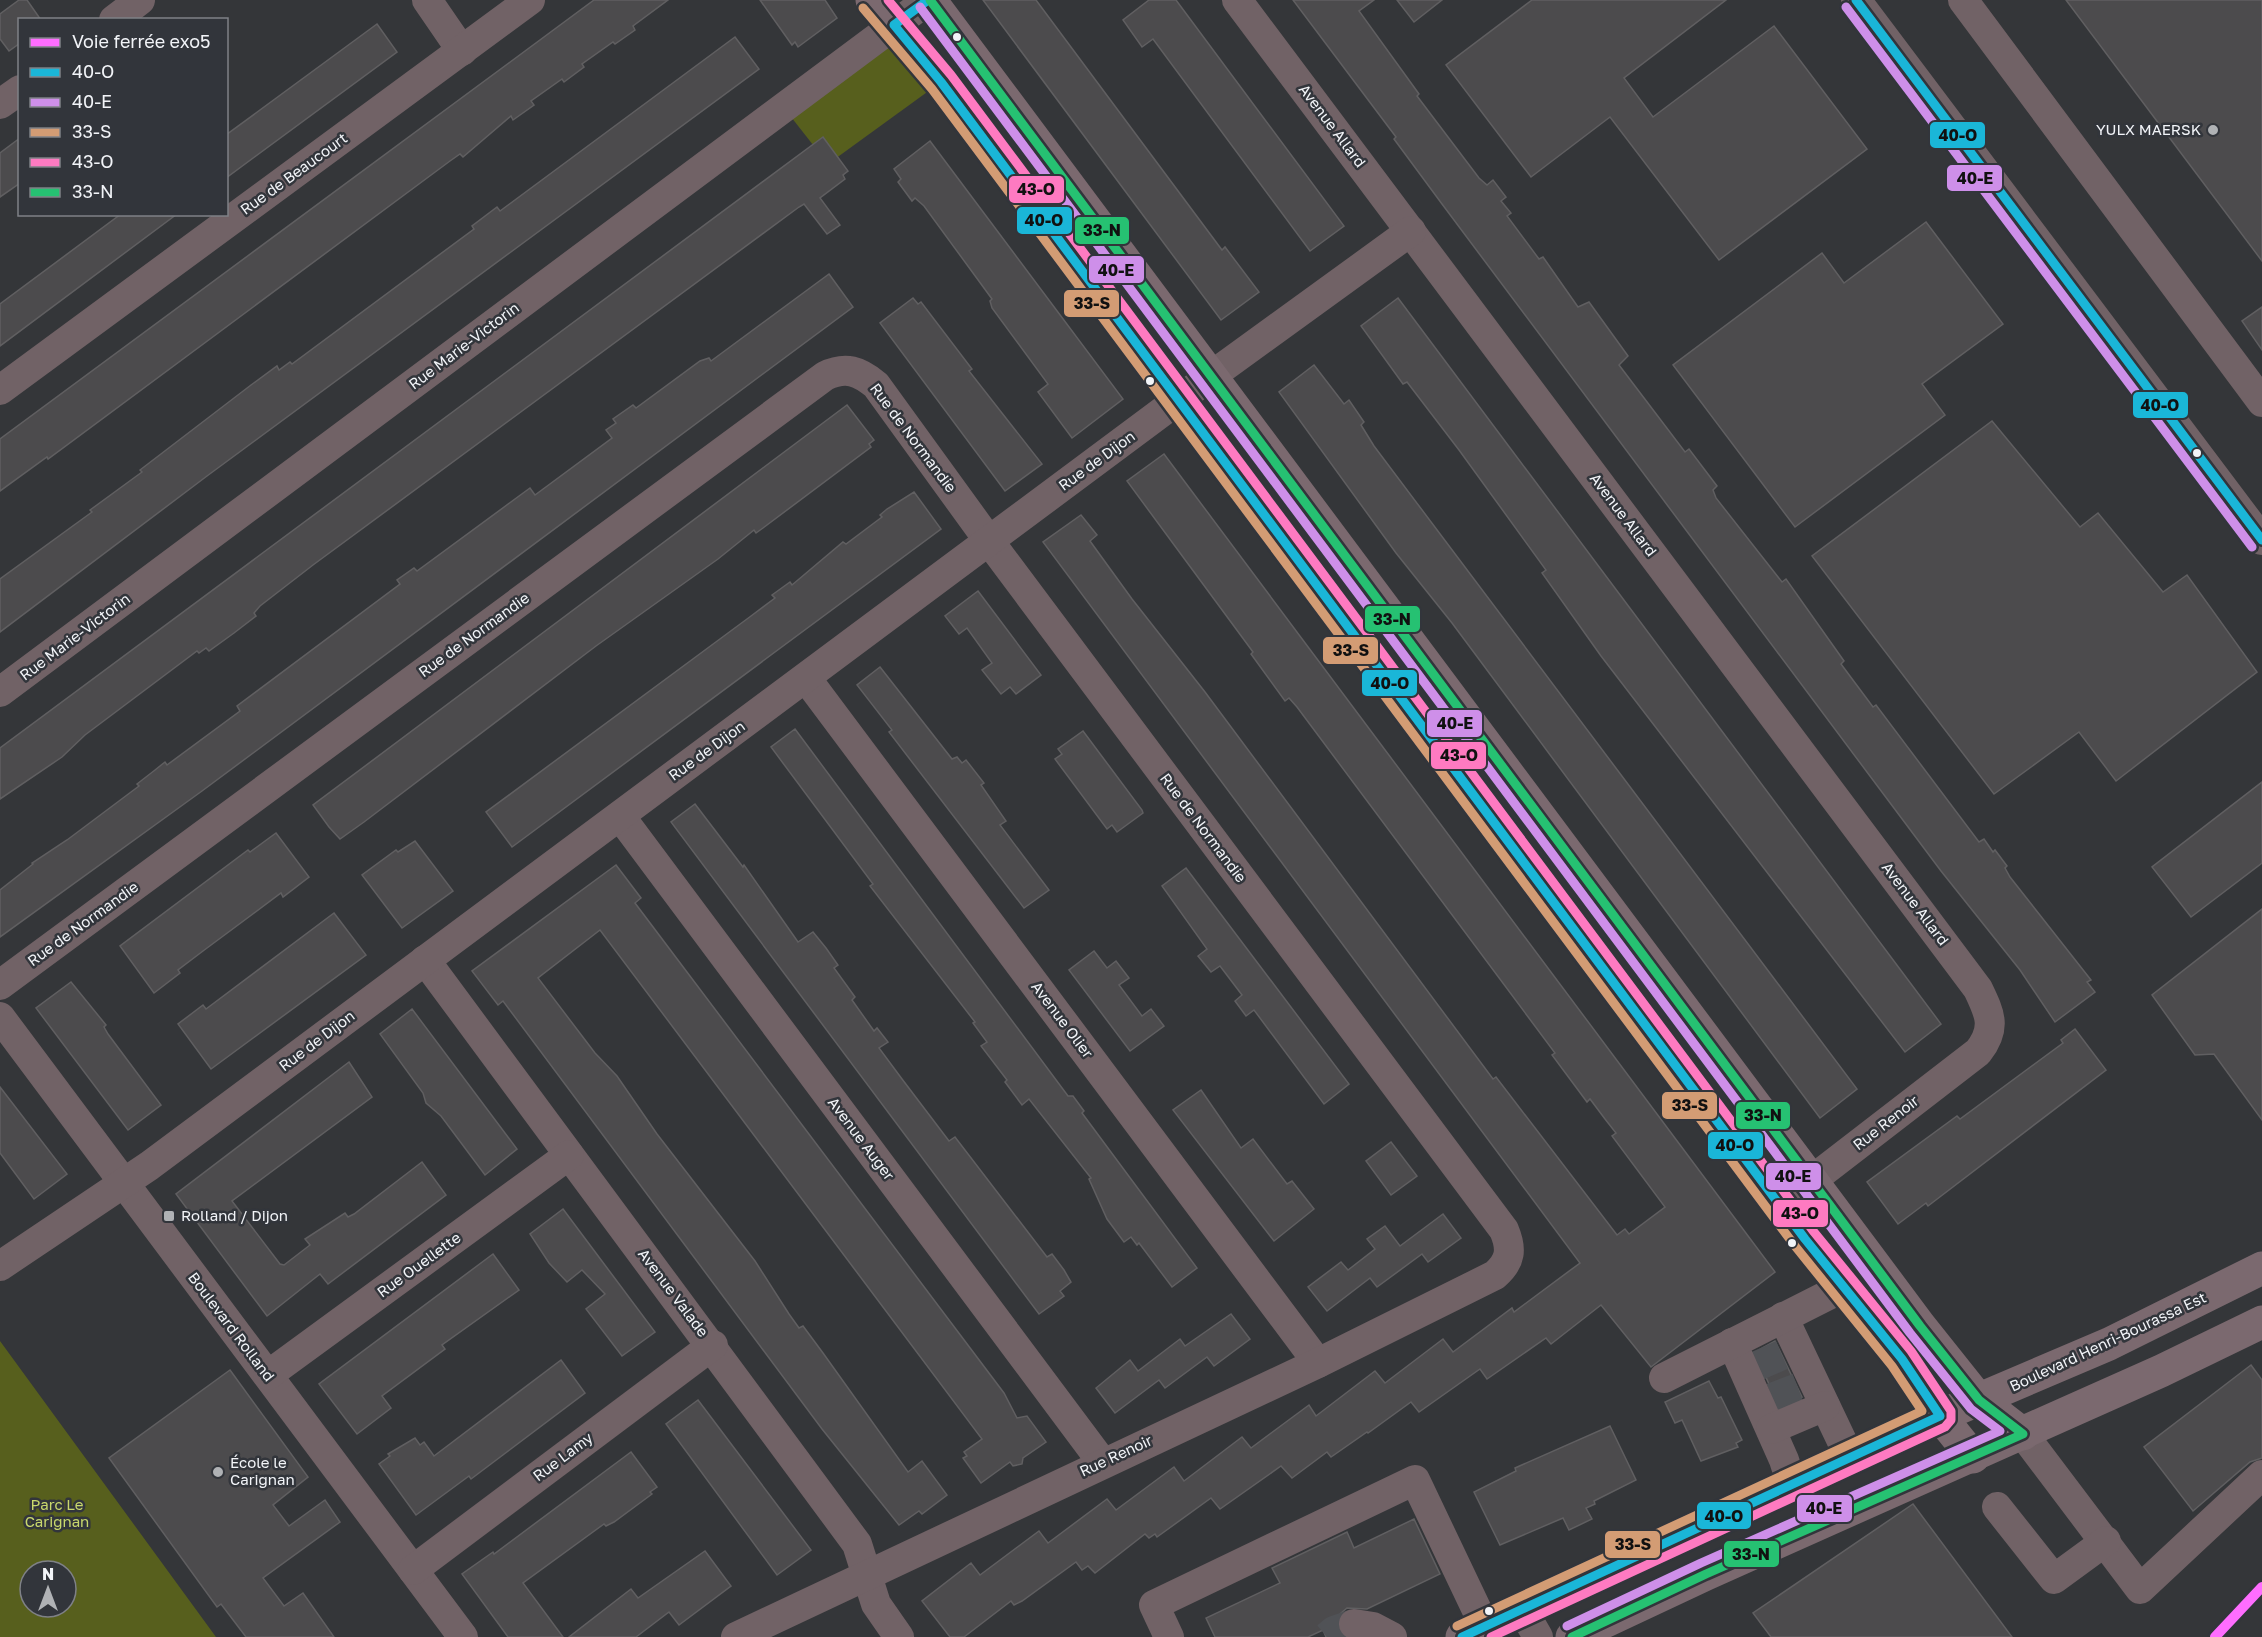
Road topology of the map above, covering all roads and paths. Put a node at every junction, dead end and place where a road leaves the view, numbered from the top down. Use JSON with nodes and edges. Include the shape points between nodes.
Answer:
{"nodes":[{"id":1,"x":140,"y":0,"type":"edge"},
{"id":2,"x":427,"y":0,"type":"edge"},
{"id":3,"x":530,"y":0,"type":"edge"},
{"id":4,"x":872,"y":0,"type":"edge"},
{"id":5,"x":929,"y":0,"type":"edge"},
{"id":6,"x":1237,"y":0,"type":"edge"},
{"id":7,"x":1856,"y":0,"type":"edge"},
{"id":8,"x":1963,"y":0,"type":"edge"},
{"id":9,"x":117,"y":18,"type":"edge"},
{"id":10,"x":894,"y":25,"type":"junction"},
{"id":11,"x":462,"y":51,"type":"junction"},
{"id":12,"x":18,"y":91,"type":"edge"},
{"id":13,"x":0,"y":104,"type":"edge"},
{"id":14,"x":1411,"y":231,"type":"junction"},
{"id":15,"x":1212,"y":376,"type":"junction"},
{"id":16,"x":0,"y":390,"type":"edge"},
{"id":17,"x":1178,"y":400,"type":"junction"},
{"id":18,"x":2262,"y":402,"type":"edge"},
{"id":19,"x":2262,"y":540,"type":"edge"},
{"id":20,"x":989,"y":541,"type":"junction"},
{"id":21,"x":806,"y":678,"type":"junction"},
{"id":22,"x":0,"y":692,"type":"edge"},
{"id":23,"x":620,"y":816,"type":"junction"},
{"id":24,"x":425,"y":960,"type":"junction"},
{"id":25,"x":0,"y":985,"type":"edge"},
{"id":26,"x":0,"y":1017,"type":"edge"},
{"id":27,"x":1988,"y":1039,"type":"joint"},
{"id":28,"x":569,"y":1155,"type":"junction"},
{"id":29,"x":1812,"y":1181,"type":"junction"},
{"id":30,"x":122,"y":1183,"type":"junction"},
{"id":31,"x":1781,"y":1204,"type":"junction"},
{"id":32,"x":0,"y":1266,"type":"edge"},
{"id":33,"x":2262,"y":1268,"type":"edge"},
{"id":34,"x":1495,"y":1275,"type":"joint"},
{"id":35,"x":1844,"y":1287,"type":"junction"},
{"id":36,"x":1783,"y":1317,"type":"junction"},
{"id":37,"x":2262,"y":1322,"type":"edge"},
{"id":38,"x":1732,"y":1343,"type":"junction"},
{"id":39,"x":713,"y":1345,"type":"junction"},
{"id":40,"x":1770,"y":1360,"type":"junction"},
{"id":41,"x":1318,"y":1363,"type":"junction"},
{"id":42,"x":268,"y":1375,"type":"junction"},
{"id":43,"x":1664,"y":1378,"type":"dead end"},
{"id":44,"x":1979,"y":1400,"type":"junction"},
{"id":45,"x":1790,"y":1401,"type":"junction"},
{"id":46,"x":1940,"y":1416,"type":"junction"},
{"id":47,"x":2023,"y":1434,"type":"junction"},
{"id":48,"x":1972,"y":1457,"type":"junction"},
{"id":49,"x":1850,"y":1458,"type":"junction"},
{"id":50,"x":1102,"y":1462,"type":"junction"},
{"id":51,"x":2262,"y":1475,"type":"edge"},
{"id":52,"x":1792,"y":1485,"type":"junction"},
{"id":53,"x":1997,"y":1507,"type":"dead end"},
{"id":54,"x":2106,"y":1541,"type":"junction"},
{"id":55,"x":413,"y":1570,"type":"junction"},
{"id":56,"x":868,"y":1576,"type":"junction"},
{"id":57,"x":1522,"y":1609,"type":"junction"},
{"id":58,"x":1354,"y":1624,"type":"tunnel mouth"},
{"id":59,"x":1473,"y":1632,"type":"edge"},
{"id":60,"x":463,"y":1637,"type":"edge"},
{"id":61,"x":736,"y":1637,"type":"edge"},
{"id":62,"x":899,"y":1637,"type":"edge"},
{"id":63,"x":1169,"y":1637,"type":"edge"},
{"id":64,"x":1392,"y":1637,"type":"edge"},
{"id":65,"x":1538,"y":1637,"type":"edge"},
{"id":66,"x":1572,"y":1637,"type":"edge"}],
"edges":[{"from":1,"to":9,"type":"street"},
{"from":2,"to":11,"type":"street"},
{"from":3,"to":11,"type":"street","name":"Rue de Beaucourt"},
{"from":4,"to":10,"type":"main road"},
{"from":5,"to":10,"type":"street","name":"Rue Marie-Victorin"},
{"from":5,"to":15,"type":"main road"},
{"from":6,"to":14,"type":"street","name":"Avenue Allard"},
{"from":7,"to":19,"type":"street"},
{"from":8,"to":18,"type":"street"},
{"from":10,"to":17,"type":"main road","via":[[941,82]]},
{"from":10,"to":22,"type":"street","name":"Rue Marie-Victorin"},
{"from":11,"to":16,"type":"street","name":"Rue de Beaucourt"},
{"from":12,"to":13,"type":"street"},
{"from":14,"to":15,"type":"street","name":"Rue de Dijon"},
{"from":14,"to":27,"type":"street","name":"Avenue Allard","via":[[1978,989],[1991,1022]]},
{"from":15,"to":17,"type":"street","name":"Rue de Dijon"},
{"from":15,"to":29,"type":"main road"},
{"from":17,"to":20,"type":"street","name":"Rue de Dijon"},
{"from":17,"to":31,"type":"main road"},
{"from":20,"to":21,"type":"street","name":"Rue de Dijon"},
{"from":20,"to":25,"type":"street","name":"Rue de Normandie","via":[[876,386],[852,370],[837,370]]},
{"from":20,"to":34,"type":"street","name":"Rue de Normandie","via":[[1504,1230],[1509,1257]]},
{"from":21,"to":23,"type":"street","name":"Rue de Dijon"},
{"from":21,"to":41,"type":"street","name":"Avenue Olier"},
{"from":23,"to":24,"type":"street","name":"Rue de Dijon"},
{"from":23,"to":50,"type":"street","name":"Avenue Auger"},
{"from":24,"to":28,"type":"street","name":"Avenue Valade"},
{"from":24,"to":30,"type":"street","name":"Rue de Dijon"},
{"from":26,"to":30,"type":"street","name":"Boulevard Rolland"},
{"from":27,"to":29,"type":"street","name":"Rue Renoir","via":[[1978,1052]]},
{"from":28,"to":39,"type":"street","name":"Avenue Valade"},
{"from":28,"to":42,"type":"street","name":"Rue Ouellette"},
{"from":29,"to":31,"type":"street","name":"Rue Renoir"},
{"from":29,"to":44,"type":"main road"},
{"from":30,"to":32,"type":"street","name":"Rue de Dijon"},
{"from":30,"to":42,"type":"street","name":"Boulevard Rolland"},
{"from":31,"to":35,"type":"main road"},
{"from":33,"to":44,"type":"main road","name":"Boulevard Henri-Bourassa Est","via":[[2153,1324]]},
{"from":34,"to":41,"type":"street","name":"Rue Renoir"},
{"from":35,"to":36,"type":"street"},
{"from":35,"to":46,"type":"main road","via":[[1902,1359]]},
{"from":36,"to":38,"type":"street"},
{"from":36,"to":40,"type":"street"},
{"from":37,"to":47,"type":"main road"},
{"from":38,"to":40,"type":"street"},
{"from":38,"to":43,"type":"street"},
{"from":39,"to":55,"type":"street","name":"Rue Lamy"},
{"from":39,"to":56,"type":"street","name":"Avenue Valade","via":[[857,1544]]},
{"from":40,"to":45,"type":"street"},
{"from":40,"to":45,"type":"street"},
{"from":41,"to":50,"type":"street","name":"Rue Renoir"},
{"from":42,"to":55,"type":"street","name":"Boulevard Rolland"},
{"from":44,"to":46,"type":"main road","name":"Boulevard Henri-Bourassa Est"},
{"from":44,"to":47,"type":"main road"},
{"from":45,"to":49,"type":"street"},
{"from":45,"to":52,"type":"street"},
{"from":46,"to":48,"type":"main road"},
{"from":46,"to":49,"type":"main road","name":"Boulevard Henri-Bourassa Est"},
{"from":47,"to":48,"type":"main road"},
{"from":47,"to":54,"type":"street"},
{"from":48,"to":66,"type":"main road"},
{"from":49,"to":52,"type":"main road","name":"Boulevard Henri-Bourassa Est"},
{"from":50,"to":56,"type":"street","name":"Rue Renoir"},
{"from":51,"to":54,"type":"street","via":[[2140,1589]]},
{"from":52,"to":57,"type":"main road","name":"Boulevard Henri-Bourassa Est"},
{"from":53,"to":54,"type":"street","via":[[2054,1579]]},
{"from":55,"to":60,"type":"street","name":"Boulevard Rolland"},
{"from":56,"to":61,"type":"street","name":"Rue Renoir"},
{"from":56,"to":62,"type":"street","name":"Avenue Valade","via":[[876,1604]]},
{"from":57,"to":59,"type":"main road","name":"Boulevard Henri-Bourassa Est"},
{"from":57,"to":65,"type":"street"},
{"from":58,"to":64,"type":"street","via":[[1373,1627]]},
{"from":59,"to":63,"type":"street","via":[[1415,1480],[1154,1605]]}]}
